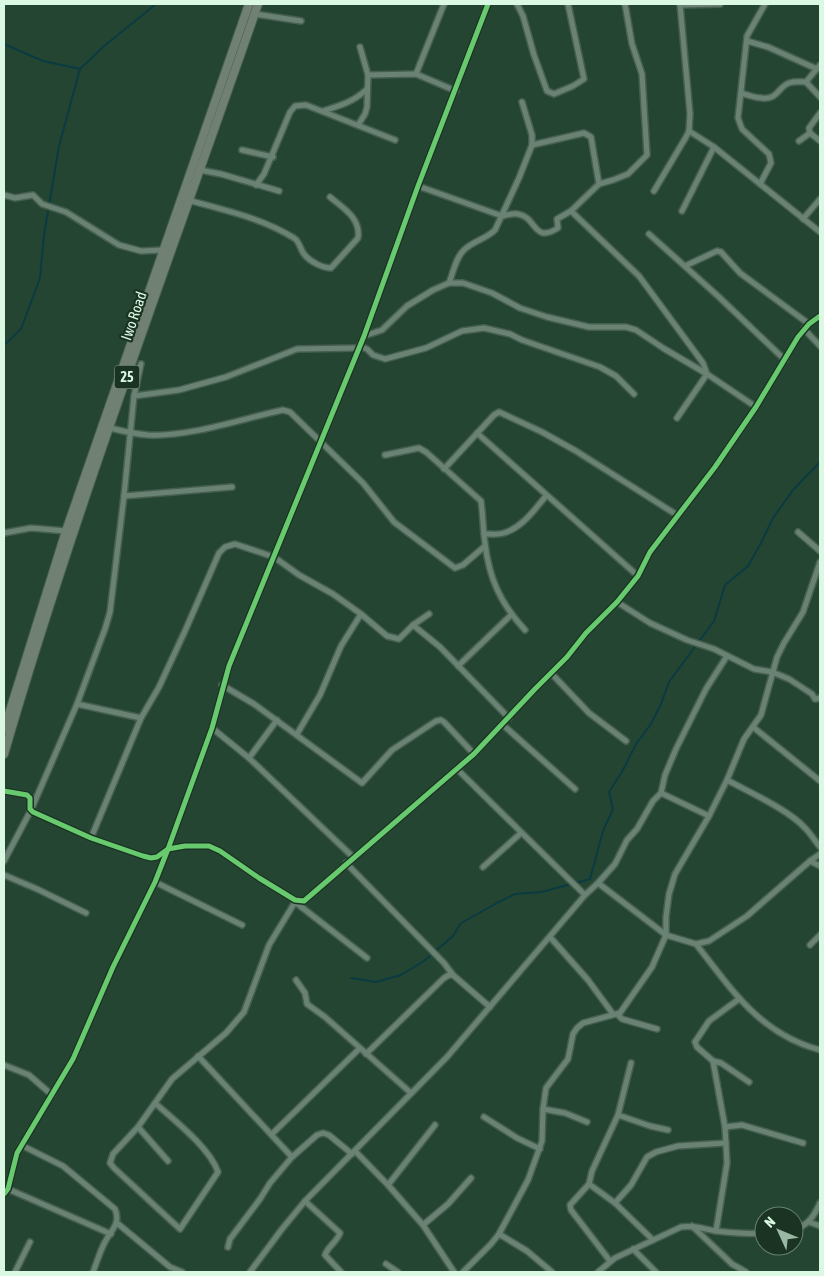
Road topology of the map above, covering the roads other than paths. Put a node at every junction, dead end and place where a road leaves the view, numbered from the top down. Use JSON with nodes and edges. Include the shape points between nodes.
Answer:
{"nodes":[{"id":1,"x":249,"y":4,"type":"edge"},
{"id":2,"x":258,"y":4,"type":"edge"},
{"id":3,"x":444,"y":4,"type":"edge"},
{"id":4,"x":488,"y":4,"type":"edge"},
{"id":5,"x":517,"y":4,"type":"edge"},
{"id":6,"x":568,"y":4,"type":"edge"},
{"id":7,"x":625,"y":4,"type":"edge"},
{"id":8,"x":680,"y":4,"type":"edge"},
{"id":9,"x":720,"y":4,"type":"edge"},
{"id":10,"x":765,"y":4,"type":"edge"},
{"id":11,"x":255,"y":14,"type":"junction"},
{"id":12,"x":301,"y":22,"type":"dead end"},
{"id":13,"x":747,"y":41,"type":"junction"},
{"id":14,"x":360,"y":47,"type":"dead end"},
{"id":15,"x":819,"y":67,"type":"edge"},
{"id":16,"x":416,"y":74,"type":"junction"},
{"id":17,"x":368,"y":75,"type":"junction"},
{"id":18,"x":806,"y":82,"type":"junction"},
{"id":19,"x":366,"y":90,"type":"junction"},
{"id":20,"x":456,"y":91,"type":"junction"},
{"id":21,"x":741,"y":93,"type":"junction"},
{"id":22,"x":820,"y":97,"type":"edge"},
{"id":23,"x":522,"y":102,"type":"dead end"},
{"id":24,"x":323,"y":111,"type":"junction"},
{"id":25,"x":820,"y":113,"type":"edge"},
{"id":26,"x":358,"y":125,"type":"junction"},
{"id":27,"x":206,"y":126,"type":"junction"},
{"id":28,"x":215,"y":128,"type":"junction"},
{"id":29,"x":689,"y":130,"type":"junction"},
{"id":30,"x":810,"y":133,"type":"junction"},
{"id":31,"x":394,"y":140,"type":"dead end"},
{"id":32,"x":799,"y":141,"type":"dead end"},
{"id":33,"x":820,"y":141,"type":"edge"},
{"id":34,"x":532,"y":145,"type":"junction"},
{"id":35,"x":714,"y":147,"type":"junction"},
{"id":36,"x":242,"y":150,"type":"dead end"},
{"id":37,"x":272,"y":156,"type":"junction"},
{"id":38,"x":200,"y":170,"type":"junction"},
{"id":39,"x":599,"y":184,"type":"junction"},
{"id":40,"x":760,"y":184,"type":"junction"},
{"id":41,"x":256,"y":185,"type":"junction"},
{"id":42,"x":418,"y":186,"type":"junction"},
{"id":43,"x":280,"y":191,"type":"dead end"},
{"id":44,"x":654,"y":191,"type":"dead end"},
{"id":45,"x":4,"y":195,"type":"edge"},
{"id":46,"x":330,"y":197,"type":"dead end"},
{"id":47,"x":820,"y":199,"type":"edge"},
{"id":48,"x":188,"y":200,"type":"junction"},
{"id":49,"x":570,"y":211,"type":"junction"},
{"id":50,"x":682,"y":211,"type":"dead end"},
{"id":51,"x":502,"y":216,"type":"junction"},
{"id":52,"x":803,"y":219,"type":"junction"},
{"id":53,"x":820,"y":232,"type":"edge"},
{"id":54,"x":649,"y":234,"type":"dead end"},
{"id":55,"x":163,"y":250,"type":"junction"},
{"id":56,"x":685,"y":266,"type":"junction"},
{"id":57,"x":449,"y":283,"type":"junction"},
{"id":58,"x":820,"y":316,"type":"edge"},
{"id":59,"x":809,"y":324,"type":"junction"},
{"id":60,"x":804,"y":328,"type":"junction"},
{"id":61,"x":364,"y":336,"type":"junction"},
{"id":62,"x":820,"y":346,"type":"edge"},
{"id":63,"x":358,"y":347,"type":"junction"},
{"id":64,"x":785,"y":360,"type":"junction"},
{"id":65,"x":141,"y":364,"type":"dead end"},
{"id":66,"x":707,"y":374,"type":"junction"},
{"id":67,"x":634,"y":394,"type":"dead end"},
{"id":68,"x":134,"y":396,"type":"junction"},
{"id":69,"x":756,"y":407,"type":"junction"},
{"id":70,"x":677,"y":418,"type":"dead end"},
{"id":71,"x":110,"y":428,"type":"junction"},
{"id":72,"x":130,"y":432,"type":"junction"},
{"id":73,"x":477,"y":433,"type":"junction"},
{"id":74,"x":320,"y":442,"type":"junction"},
{"id":75,"x":385,"y":455,"type":"dead end"},
{"id":76,"x":444,"y":468,"type":"junction"},
{"id":77,"x":232,"y":487,"type":"dead end"},
{"id":78,"x":124,"y":496,"type":"junction"},
{"id":79,"x":546,"y":496,"type":"junction"},
{"id":80,"x":677,"y":515,"type":"junction"},
{"id":81,"x":66,"y":531,"type":"junction"},
{"id":82,"x":798,"y":532,"type":"dead end"},
{"id":83,"x":4,"y":533,"type":"edge"},
{"id":84,"x":484,"y":534,"type":"junction"},
{"id":85,"x":485,"y":546,"type":"junction"},
{"id":86,"x":820,"y":551,"type":"edge"},
{"id":87,"x":274,"y":557,"type":"junction"},
{"id":88,"x":820,"y":565,"type":"edge"},
{"id":89,"x":638,"y":576,"type":"junction"},
{"id":90,"x":617,"y":602,"type":"junction"},
{"id":91,"x":361,"y":614,"type":"junction"},
{"id":92,"x":429,"y":614,"type":"dead end"},
{"id":93,"x":511,"y":615,"type":"junction"},
{"id":94,"x":413,"y":625,"type":"junction"},
{"id":95,"x":525,"y":630,"type":"dead end"},
{"id":96,"x":727,"y":656,"type":"junction"},
{"id":97,"x":458,"y":666,"type":"junction"},
{"id":98,"x":772,"y":672,"type":"junction"},
{"id":99,"x":551,"y":673,"type":"junction"},
{"id":100,"x":22,"y":680,"type":"junction"},
{"id":101,"x":222,"y":685,"type":"junction"},
{"id":102,"x":820,"y":698,"type":"edge"},
{"id":103,"x":77,"y":704,"type":"junction"},
{"id":104,"x":141,"y":718,"type":"junction"},
{"id":105,"x":508,"y":718,"type":"junction"},
{"id":106,"x":277,"y":720,"type":"junction"},
{"id":107,"x":502,"y":724,"type":"junction"},
{"id":108,"x":753,"y":727,"type":"junction"},
{"id":109,"x":212,"y":728,"type":"junction"},
{"id":110,"x":4,"y":730,"type":"edge"},
{"id":111,"x":297,"y":734,"type":"junction"},
{"id":112,"x":626,"y":741,"type":"dead end"},
{"id":113,"x":4,"y":754,"type":"edge"},
{"id":114,"x":474,"y":754,"type":"junction"},
{"id":115,"x":249,"y":758,"type":"junction"},
{"id":116,"x":457,"y":769,"type":"junction"},
{"id":117,"x":727,"y":780,"type":"junction"},
{"id":118,"x":820,"y":781,"type":"edge"},
{"id":119,"x":575,"y":789,"type":"dead end"},
{"id":120,"x":4,"y":791,"type":"edge"},
{"id":121,"x":661,"y":793,"type":"junction"},
{"id":122,"x":31,"y":810,"type":"junction"},
{"id":123,"x":709,"y":816,"type":"junction"},
{"id":124,"x":521,"y":833,"type":"junction"},
{"id":125,"x":91,"y":838,"type":"junction"},
{"id":126,"x":820,"y":847,"type":"edge"},
{"id":127,"x":168,"y":849,"type":"junction"},
{"id":128,"x":820,"y":854,"type":"edge"},
{"id":129,"x":353,"y":857,"type":"junction"},
{"id":130,"x":4,"y":861,"type":"edge"},
{"id":131,"x":810,"y":861,"type":"junction"},
{"id":132,"x":346,"y":863,"type":"junction"},
{"id":133,"x":820,"y":866,"type":"edge"},
{"id":134,"x":483,"y":867,"type":"dead end"},
{"id":135,"x":4,"y":875,"type":"edge"},
{"id":136,"x":155,"y":882,"type":"junction"},
{"id":137,"x":598,"y":883,"type":"junction"},
{"id":138,"x":585,"y":895,"type":"junction"},
{"id":139,"x":297,"y":902,"type":"junction"},
{"id":140,"x":86,"y":913,"type":"dead end"},
{"id":141,"x":242,"y":926,"type":"dead end"},
{"id":142,"x":666,"y":935,"type":"junction"},
{"id":143,"x":820,"y":935,"type":"edge"},
{"id":144,"x":550,"y":937,"type":"junction"},
{"id":145,"x":696,"y":944,"type":"junction"},
{"id":146,"x":810,"y":945,"type":"dead end"},
{"id":147,"x":366,"y":958,"type":"dead end"},
{"id":148,"x":453,"y":975,"type":"junction"},
{"id":149,"x":296,"y":980,"type":"dead end"},
{"id":150,"x":739,"y":999,"type":"junction"},
{"id":151,"x":490,"y":1007,"type":"junction"},
{"id":152,"x":615,"y":1014,"type":"junction"},
{"id":153,"x":658,"y":1029,"type":"dead end"},
{"id":154,"x":359,"y":1048,"type":"junction"},
{"id":155,"x":820,"y":1050,"type":"edge"},
{"id":156,"x":366,"y":1054,"type":"junction"},
{"id":157,"x":198,"y":1056,"type":"junction"},
{"id":158,"x":712,"y":1061,"type":"junction"},
{"id":159,"x":631,"y":1063,"type":"dead end"},
{"id":160,"x":4,"y":1065,"type":"edge"},
{"id":161,"x":750,"y":1082,"type":"dead end"},
{"id":162,"x":411,"y":1093,"type":"junction"},
{"id":163,"x":52,"y":1095,"type":"junction"},
{"id":164,"x":155,"y":1103,"type":"junction"},
{"id":165,"x":543,"y":1109,"type":"junction"},
{"id":166,"x":618,"y":1115,"type":"junction"},
{"id":167,"x":484,"y":1117,"type":"dead end"},
{"id":168,"x":587,"y":1122,"type":"dead end"},
{"id":169,"x":435,"y":1125,"type":"dead end"},
{"id":170,"x":138,"y":1127,"type":"junction"},
{"id":171,"x":725,"y":1127,"type":"junction"},
{"id":172,"x":668,"y":1130,"type":"dead end"},
{"id":173,"x":272,"y":1134,"type":"junction"},
{"id":174,"x":726,"y":1143,"type":"junction"},
{"id":175,"x":804,"y":1143,"type":"dead end"},
{"id":176,"x":21,"y":1145,"type":"junction"},
{"id":177,"x":540,"y":1149,"type":"junction"},
{"id":178,"x":353,"y":1153,"type":"junction"},
{"id":179,"x":292,"y":1157,"type":"junction"},
{"id":180,"x":168,"y":1161,"type":"dead end"},
{"id":181,"x":471,"y":1178,"type":"dead end"},
{"id":182,"x":589,"y":1184,"type":"junction"},
{"id":183,"x":388,"y":1185,"type":"junction"},
{"id":184,"x":6,"y":1191,"type":"edge"},
{"id":185,"x":305,"y":1201,"type":"junction"},
{"id":186,"x":616,"y":1203,"type":"junction"},
{"id":187,"x":820,"y":1203,"type":"edge"},
{"id":188,"x":809,"y":1222,"type":"junction"},
{"id":189,"x":117,"y":1224,"type":"junction"},
{"id":190,"x":423,"y":1225,"type":"junction"},
{"id":191,"x":692,"y":1225,"type":"junction"},
{"id":192,"x":804,"y":1225,"type":"edge"},
{"id":193,"x":820,"y":1226,"type":"edge"},
{"id":194,"x":716,"y":1231,"type":"junction"},
{"id":195,"x":111,"y":1234,"type":"junction"},
{"id":196,"x":499,"y":1234,"type":"junction"},
{"id":197,"x":754,"y":1234,"type":"edge"},
{"id":198,"x":653,"y":1240,"type":"junction"},
{"id":199,"x":30,"y":1242,"type":"dead end"},
{"id":200,"x":228,"y":1247,"type":"dead end"},
{"id":201,"x":633,"y":1249,"type":"junction"},
{"id":202,"x":610,"y":1261,"type":"junction"},
{"id":203,"x":386,"y":1264,"type":"dead end"},
{"id":204,"x":170,"y":1267,"type":"junction"},
{"id":205,"x":736,"y":1270,"type":"edge"},
{"id":206,"x":14,"y":1272,"type":"edge"},
{"id":207,"x":94,"y":1272,"type":"edge"},
{"id":208,"x":166,"y":1272,"type":"edge"},
{"id":209,"x":182,"y":1272,"type":"edge"},
{"id":210,"x":250,"y":1272,"type":"edge"},
{"id":211,"x":341,"y":1272,"type":"edge"},
{"id":212,"x":398,"y":1272,"type":"edge"},
{"id":213,"x":454,"y":1272,"type":"edge"},
{"id":214,"x":463,"y":1272,"type":"edge"},
{"id":215,"x":552,"y":1272,"type":"edge"},
{"id":216,"x":598,"y":1272,"type":"edge"},
{"id":217,"x":656,"y":1272,"type":"edge"},
{"id":218,"x":746,"y":1272,"type":"edge"}],
"edges":[{"from":1,"to":27,"type":"main road","name":"Iwo Road"},
{"from":2,"to":11,"type":"main road","name":"Iwo Road","number":"25"},
{"from":3,"to":16,"type":"street"},
{"from":4,"to":20,"type":"street"},
{"from":5,"to":6,"type":"street","via":[[547,91],[554,94],[584,79]]},
{"from":7,"to":39,"type":"street","via":[[632,44],[642,74],[647,155],[628,174]]},
{"from":8,"to":9,"type":"street"},
{"from":8,"to":29,"type":"street"},
{"from":10,"to":13,"type":"street","via":[[750,28]]},
{"from":11,"to":12,"type":"street"},
{"from":11,"to":28,"type":"main road","name":"Iwo Road","number":"25"},
{"from":13,"to":15,"type":"street"},
{"from":13,"to":21,"type":"street"},
{"from":14,"to":17,"type":"street"},
{"from":15,"to":18,"type":"street"},
{"from":16,"to":17,"type":"street"},
{"from":16,"to":20,"type":"street"},
{"from":17,"to":19,"type":"street"},
{"from":18,"to":21,"type":"street","via":[[787,84],[777,95],[769,98]]},
{"from":18,"to":22,"type":"street"},
{"from":19,"to":24,"type":"street","via":[[355,99]]},
{"from":19,"to":26,"type":"street","via":[[367,107]]},
{"from":20,"to":42,"type":"street"},
{"from":21,"to":40,"type":"street","via":[[739,124],[771,159]]},
{"from":23,"to":34,"type":"street"},
{"from":24,"to":26,"type":"street"},
{"from":24,"to":37,"type":"street","via":[[306,105],[294,106]]},
{"from":25,"to":30,"type":"street","via":[[809,128]]},
{"from":26,"to":31,"type":"street"},
{"from":27,"to":28,"type":"main road"},
{"from":27,"to":55,"type":"main road","name":"Iwo Road"},
{"from":28,"to":38,"type":"main road","name":"Iwo Road","number":"25"},
{"from":29,"to":35,"type":"street"},
{"from":29,"to":44,"type":"street"},
{"from":30,"to":32,"type":"street"},
{"from":30,"to":33,"type":"street"},
{"from":34,"to":39,"type":"street","via":[[584,133],[591,136]]},
{"from":34,"to":51,"type":"street"},
{"from":35,"to":40,"type":"street"},
{"from":35,"to":50,"type":"street"},
{"from":36,"to":37,"type":"street"},
{"from":37,"to":41,"type":"street"},
{"from":38,"to":41,"type":"street"},
{"from":38,"to":48,"type":"main road","name":"Iwo Road","number":"25"},
{"from":39,"to":49,"type":"street"},
{"from":40,"to":52,"type":"street"},
{"from":41,"to":43,"type":"street"},
{"from":42,"to":51,"type":"street"},
{"from":42,"to":61,"type":"street"},
{"from":45,"to":55,"type":"street","via":[[15,198],[33,195],[42,204],[66,212],[119,245],[141,251]]},
{"from":46,"to":48,"type":"street","via":[[352,215],[359,232],[358,238],[331,268],[324,268],[307,257],[298,240],[276,227]]},
{"from":47,"to":52,"type":"street"},
{"from":48,"to":71,"type":"main road","name":"Iwo Road","number":"25"},
{"from":49,"to":51,"type":"street","via":[[557,219],[558,228],[546,234],[522,215]]},
{"from":49,"to":66,"type":"street","via":[[639,276],[689,342]]},
{"from":51,"to":57,"type":"street","via":[[490,235],[460,255]]},
{"from":52,"to":53,"type":"street"},
{"from":54,"to":56,"type":"street"},
{"from":55,"to":81,"type":"main road","name":"Iwo Road"},
{"from":56,"to":59,"type":"street","via":[[721,252],[740,273]]},
{"from":56,"to":64,"type":"street"},
{"from":57,"to":61,"type":"street","via":[[407,306],[382,330]]},
{"from":57,"to":66,"type":"street","via":[[470,285],[547,317],[589,327],[636,330]]},
{"from":58,"to":59,"type":"street"},
{"from":59,"to":60,"type":"street"},
{"from":60,"to":62,"type":"street"},
{"from":60,"to":64,"type":"street"},
{"from":61,"to":63,"type":"street"},
{"from":63,"to":67,"type":"street","via":[[385,359],[426,348],[462,331],[484,328],[510,334],[600,367],[616,376]]},
{"from":63,"to":68,"type":"street","via":[[297,350],[226,377],[179,390]]},
{"from":63,"to":74,"type":"street"},
{"from":64,"to":69,"type":"street"},
{"from":65,"to":68,"type":"street"},
{"from":66,"to":69,"type":"street"},
{"from":66,"to":70,"type":"street"},
{"from":68,"to":72,"type":"street"},
{"from":69,"to":80,"type":"street"},
{"from":71,"to":72,"type":"street"},
{"from":71,"to":100,"type":"main road","name":"Iwo Road","number":"25"},
{"from":72,"to":74,"type":"street","via":[[150,435],[181,432],[283,410],[290,412]]},
{"from":72,"to":78,"type":"street"},
{"from":73,"to":76,"type":"street"},
{"from":73,"to":79,"type":"street"},
{"from":73,"to":80,"type":"street","via":[[494,415],[503,413],[576,451]]},
{"from":74,"to":85,"type":"street","via":[[362,483],[394,522],[455,568]]},
{"from":74,"to":87,"type":"street"},
{"from":75,"to":76,"type":"street","via":[[419,448]]},
{"from":76,"to":84,"type":"street","via":[[480,501]]},
{"from":77,"to":78,"type":"street"},
{"from":78,"to":103,"type":"street","via":[[110,612]]},
{"from":79,"to":84,"type":"street","via":[[517,527],[503,534]]},
{"from":79,"to":89,"type":"street"},
{"from":80,"to":89,"type":"street","via":[[650,552]]},
{"from":81,"to":83,"type":"street","via":[[31,528]]},
{"from":81,"to":100,"type":"main road","name":"Iwo Road"},
{"from":82,"to":86,"type":"street"},
{"from":84,"to":85,"type":"street"},
{"from":85,"to":93,"type":"street","via":[[494,584]]},
{"from":87,"to":91,"type":"street"},
{"from":87,"to":101,"type":"street"},
{"from":87,"to":104,"type":"street","via":[[235,544],[219,553],[159,687]]},
{"from":88,"to":98,"type":"street","via":[[803,612],[784,642]]},
{"from":89,"to":90,"type":"street"},
{"from":90,"to":96,"type":"street","via":[[640,618]]},
{"from":90,"to":99,"type":"street"},
{"from":91,"to":94,"type":"street","via":[[393,638],[400,639]]},
{"from":91,"to":111,"type":"street","via":[[340,646],[320,695]]},
{"from":92,"to":94,"type":"street"},
{"from":93,"to":95,"type":"street"},
{"from":93,"to":97,"type":"street"},
{"from":94,"to":97,"type":"street"},
{"from":96,"to":98,"type":"street","via":[[754,669]]},
{"from":96,"to":121,"type":"street","via":[[706,689],[676,749]]},
{"from":97,"to":105,"type":"street"},
{"from":98,"to":102,"type":"street","via":[[789,679],[815,699]]},
{"from":98,"to":108,"type":"street","via":[[764,708]]},
{"from":99,"to":105,"type":"street"},
{"from":99,"to":112,"type":"street","via":[[589,713]]},
{"from":100,"to":110,"type":"main road","name":"Iwo Road"},
{"from":100,"to":113,"type":"main road","name":"Iwo Road","number":"25"},
{"from":101,"to":106,"type":"street"},
{"from":101,"to":109,"type":"street"},
{"from":103,"to":104,"type":"street"},
{"from":103,"to":122,"type":"street"},
{"from":104,"to":125,"type":"street"},
{"from":105,"to":107,"type":"street"},
{"from":106,"to":111,"type":"street"},
{"from":106,"to":115,"type":"street"},
{"from":107,"to":114,"type":"street"},
{"from":107,"to":119,"type":"street"},
{"from":108,"to":117,"type":"street","via":[[738,748]]},
{"from":108,"to":118,"type":"street"},
{"from":109,"to":115,"type":"street"},
{"from":109,"to":127,"type":"street"},
{"from":111,"to":114,"type":"street","via":[[362,783],[392,750],[436,721],[444,722]]},
{"from":114,"to":116,"type":"street"},
{"from":115,"to":129,"type":"street"},
{"from":116,"to":124,"type":"street"},
{"from":116,"to":129,"type":"street"},
{"from":117,"to":123,"type":"street"},
{"from":117,"to":126,"type":"street","via":[[805,827]]},
{"from":120,"to":122,"type":"street","via":[[30,798]]},
{"from":121,"to":123,"type":"street"},
{"from":121,"to":137,"type":"street","via":[[627,840],[615,864]]},
{"from":122,"to":125,"type":"street"},
{"from":122,"to":130,"type":"street"},
{"from":123,"to":142,"type":"street","via":[[675,874],[669,894]]},
{"from":124,"to":134,"type":"street"},
{"from":124,"to":138,"type":"street"},
{"from":125,"to":127,"type":"street","via":[[151,858]]},
{"from":127,"to":136,"type":"street"},
{"from":127,"to":139,"type":"street","via":[[209,846]]},
{"from":128,"to":131,"type":"street"},
{"from":129,"to":132,"type":"street"},
{"from":131,"to":133,"type":"street"},
{"from":131,"to":145,"type":"street","via":[[747,916],[709,941]]},
{"from":132,"to":139,"type":"street","via":[[306,899]]},
{"from":132,"to":148,"type":"street"},
{"from":135,"to":140,"type":"street"},
{"from":136,"to":141,"type":"street"},
{"from":136,"to":163,"type":"street","via":[[113,967],[74,1058]]},
{"from":137,"to":138,"type":"street"},
{"from":137,"to":142,"type":"street"},
{"from":138,"to":144,"type":"street"},
{"from":139,"to":147,"type":"street"},
{"from":139,"to":157,"type":"street","via":[[269,945],[244,1012],[226,1033]]},
{"from":142,"to":145,"type":"street"},
{"from":142,"to":152,"type":"street","via":[[644,979],[620,1012]]},
{"from":143,"to":146,"type":"street"},
{"from":144,"to":151,"type":"street"},
{"from":144,"to":152,"type":"street"},
{"from":145,"to":150,"type":"street"},
{"from":148,"to":151,"type":"street"},
{"from":148,"to":156,"type":"street","via":[[444,978]]},
{"from":149,"to":154,"type":"street","via":[[305,993],[307,1004]]},
{"from":150,"to":155,"type":"street","via":[[780,1034]]},
{"from":150,"to":158,"type":"street","via":[[709,1021],[695,1042]]},
{"from":151,"to":162,"type":"street"},
{"from":152,"to":153,"type":"street"},
{"from":152,"to":165,"type":"street","via":[[583,1023],[577,1028],[568,1058],[546,1088]]},
{"from":154,"to":156,"type":"street"},
{"from":154,"to":173,"type":"street"},
{"from":156,"to":162,"type":"street"},
{"from":157,"to":164,"type":"street","via":[[172,1079]]},
{"from":157,"to":173,"type":"street"},
{"from":158,"to":161,"type":"street","via":[[721,1063]]},
{"from":158,"to":171,"type":"street"},
{"from":159,"to":166,"type":"street"},
{"from":160,"to":163,"type":"street","via":[[29,1075]]},
{"from":162,"to":178,"type":"street"},
{"from":163,"to":176,"type":"street"},
{"from":164,"to":170,"type":"street"},
{"from":164,"to":170,"type":"street","via":[[189,1134],[214,1162],[218,1172],[180,1229],[110,1163],[113,1154]]},
{"from":165,"to":168,"type":"street"},
{"from":165,"to":177,"type":"street"},
{"from":166,"to":172,"type":"street"},
{"from":166,"to":182,"type":"street"},
{"from":167,"to":177,"type":"street"},
{"from":169,"to":183,"type":"street"},
{"from":170,"to":180,"type":"street"},
{"from":171,"to":174,"type":"street"},
{"from":171,"to":175,"type":"street","via":[[742,1125]]},
{"from":173,"to":179,"type":"street"},
{"from":174,"to":186,"type":"street","via":[[678,1146],[656,1152],[647,1157],[631,1186]]},
{"from":174,"to":194,"type":"street","via":[[727,1163]]},
{"from":176,"to":184,"type":"street"},
{"from":176,"to":189,"type":"street","via":[[63,1166],[106,1201],[115,1209]]},
{"from":177,"to":196,"type":"street","via":[[528,1180]]},
{"from":178,"to":179,"type":"street","via":[[323,1133]]},
{"from":178,"to":183,"type":"street"},
{"from":178,"to":185,"type":"street"},
{"from":179,"to":200,"type":"street","via":[[230,1239]]},
{"from":181,"to":190,"type":"street"},
{"from":182,"to":186,"type":"street"},
{"from":182,"to":202,"type":"street","via":[[572,1201],[571,1210]]},
{"from":183,"to":190,"type":"street"},
{"from":184,"to":195,"type":"street"},
{"from":185,"to":210,"type":"street"},
{"from":185,"to":211,"type":"street","via":[[340,1233],[325,1254]]},
{"from":186,"to":198,"type":"street"},
{"from":187,"to":188,"type":"street"},
{"from":188,"to":192,"type":"street"},
{"from":188,"to":193,"type":"street"},
{"from":189,"to":195,"type":"street"},
{"from":189,"to":204,"type":"street"},
{"from":190,"to":213,"type":"street"},
{"from":191,"to":194,"type":"street"},
{"from":191,"to":198,"type":"street"},
{"from":191,"to":205,"type":"street"},
{"from":194,"to":197,"type":"street"},
{"from":195,"to":207,"type":"street","via":[[105,1241]]},
{"from":196,"to":214,"type":"street"},
{"from":196,"to":215,"type":"street"},
{"from":198,"to":201,"type":"street"},
{"from":199,"to":206,"type":"street"},
{"from":201,"to":202,"type":"street"},
{"from":201,"to":217,"type":"street"},
{"from":202,"to":216,"type":"street"},
{"from":203,"to":212,"type":"street"},
{"from":204,"to":208,"type":"street"},
{"from":204,"to":209,"type":"street"},
{"from":205,"to":218,"type":"street"}]}
